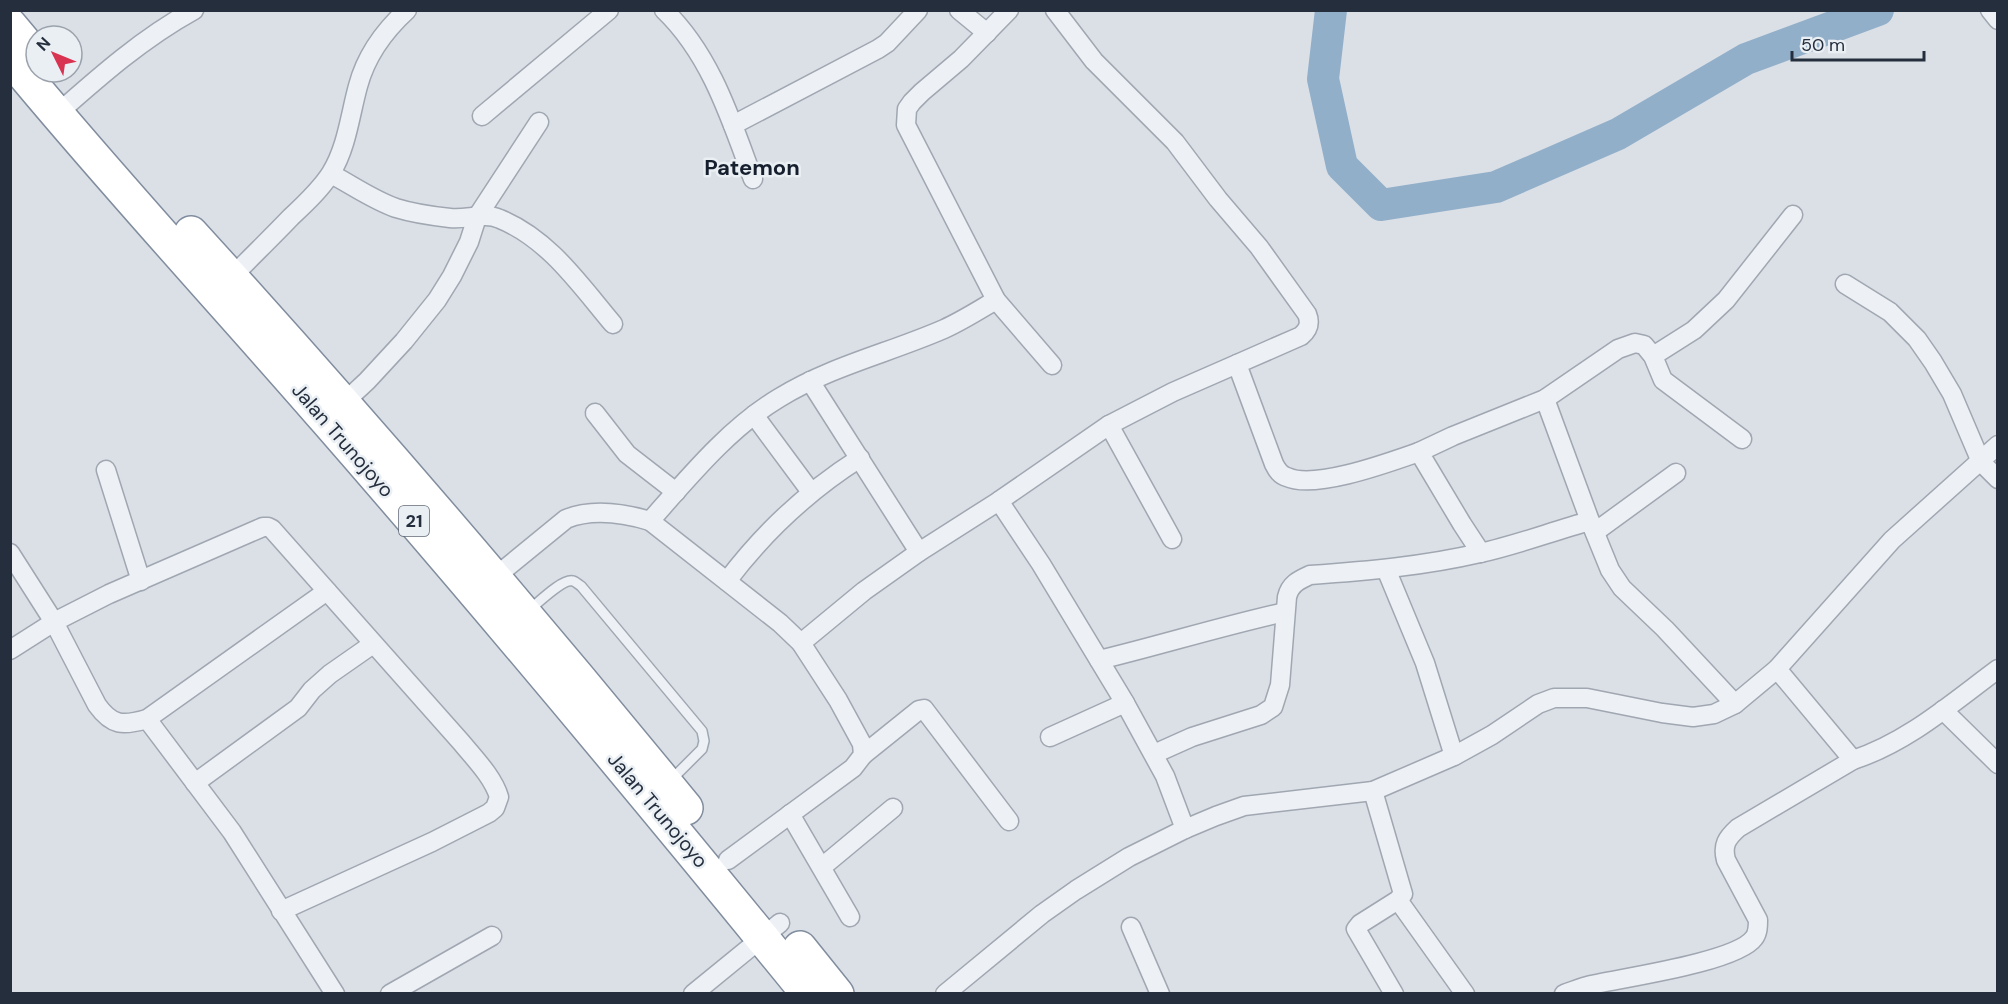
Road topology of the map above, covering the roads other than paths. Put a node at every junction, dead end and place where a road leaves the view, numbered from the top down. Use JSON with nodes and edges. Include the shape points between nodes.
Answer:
{"nodes":[{"id":1,"x":194,"y":10,"type":"edge"},
{"id":2,"x":407,"y":10,"type":"edge"},
{"id":3,"x":609,"y":10,"type":"edge"},
{"id":4,"x":664,"y":10,"type":"edge"},
{"id":5,"x":918,"y":10,"type":"edge"},
{"id":6,"x":959,"y":10,"type":"edge"},
{"id":7,"x":1009,"y":10,"type":"edge"},
{"id":8,"x":1055,"y":10,"type":"edge"},
{"id":9,"x":1990,"y":10,"type":"edge"},
{"id":10,"x":1998,"y":20,"type":"edge"},
{"id":11,"x":10,"y":25,"type":"edge"},
{"id":12,"x":987,"y":33,"type":"junction"},
{"id":13,"x":24,"y":42,"type":"edge"},
{"id":14,"x":10,"y":58,"type":"edge"},
{"id":15,"x":54,"y":84,"type":"edge"},
{"id":16,"x":65,"y":107,"type":"junction"},
{"id":17,"x":482,"y":116,"type":"dead end"},
{"id":18,"x":539,"y":122,"type":"dead end"},
{"id":19,"x":733,"y":125,"type":"junction"},
{"id":20,"x":331,"y":174,"type":"junction"},
{"id":21,"x":753,"y":179,"type":"dead end"},
{"id":22,"x":1793,"y":214,"type":"dead end"},
{"id":23,"x":477,"y":217,"type":"junction"},
{"id":24,"x":1845,"y":284,"type":"dead end"},
{"id":25,"x":223,"y":286,"type":"junction"},
{"id":26,"x":996,"y":300,"type":"junction"},
{"id":27,"x":613,"y":324,"type":"dead end"},
{"id":28,"x":1653,"y":356,"type":"junction"},
{"id":29,"x":1237,"y":364,"type":"junction"},
{"id":30,"x":1052,"y":365,"type":"dead end"},
{"id":31,"x":810,"y":381,"type":"junction"},
{"id":32,"x":1545,"y":399,"type":"junction"},
{"id":33,"x":334,"y":411,"type":"junction"},
{"id":34,"x":595,"y":413,"type":"dead end"},
{"id":35,"x":754,"y":415,"type":"junction"},
{"id":36,"x":1109,"y":425,"type":"junction"},
{"id":37,"x":1742,"y":439,"type":"dead end"},
{"id":38,"x":1998,"y":445,"type":"edge"},
{"id":39,"x":1419,"y":452,"type":"junction"},
{"id":40,"x":860,"y":458,"type":"junction"},
{"id":41,"x":1981,"y":462,"type":"junction"},
{"id":42,"x":106,"y":470,"type":"dead end"},
{"id":43,"x":1676,"y":473,"type":"dead end"},
{"id":44,"x":1998,"y":479,"type":"edge"},
{"id":45,"x":676,"y":492,"type":"junction"},
{"id":46,"x":811,"y":492,"type":"junction"},
{"id":47,"x":999,"y":501,"type":"junction"},
{"id":48,"x":650,"y":521,"type":"junction"},
{"id":49,"x":1592,"y":526,"type":"junction"},
{"id":50,"x":1172,"y":539,"type":"dead end"},
{"id":51,"x":919,"y":552,"type":"junction"},
{"id":52,"x":10,"y":553,"type":"edge"},
{"id":53,"x":1481,"y":553,"type":"junction"},
{"id":54,"x":1386,"y":569,"type":"junction"},
{"id":55,"x":495,"y":577,"type":"junction"},
{"id":56,"x":141,"y":580,"type":"junction"},
{"id":57,"x":727,"y":581,"type":"junction"},
{"id":58,"x":327,"y":591,"type":"junction"},
{"id":59,"x":1285,"y":612,"type":"junction"},
{"id":60,"x":516,"y":621,"type":"junction"},
{"id":61,"x":54,"y":622,"type":"junction"},
{"id":62,"x":801,"y":643,"type":"junction"},
{"id":63,"x":374,"y":644,"type":"junction"},
{"id":64,"x":10,"y":650,"type":"edge"},
{"id":65,"x":1099,"y":660,"type":"junction"},
{"id":66,"x":1777,"y":669,"type":"junction"},
{"id":67,"x":1998,"y":669,"type":"edge"},
{"id":68,"x":1125,"y":703,"type":"junction"},
{"id":69,"x":1735,"y":704,"type":"junction"},
{"id":70,"x":1943,"y":710,"type":"junction"},
{"id":71,"x":147,"y":719,"type":"junction"},
{"id":72,"x":1050,"y":737,"type":"dead end"},
{"id":73,"x":1154,"y":754,"type":"junction"},
{"id":74,"x":863,"y":755,"type":"junction"},
{"id":75,"x":1454,"y":756,"type":"junction"},
{"id":76,"x":1853,"y":760,"type":"junction"},
{"id":77,"x":1998,"y":764,"type":"edge"},
{"id":78,"x":195,"y":783,"type":"junction"},
{"id":79,"x":1373,"y":791,"type":"junction"},
{"id":80,"x":658,"y":792,"type":"junction"},
{"id":81,"x":893,"y":808,"type":"dead end"},
{"id":82,"x":790,"y":814,"type":"junction"},
{"id":83,"x":1009,"y":821,"type":"dead end"},
{"id":84,"x":1185,"y":829,"type":"junction"},
{"id":85,"x":728,"y":860,"type":"junction"},
{"id":86,"x":822,"y":867,"type":"junction"},
{"id":87,"x":1398,"y":900,"type":"junction"},
{"id":88,"x":281,"y":911,"type":"junction"},
{"id":89,"x":850,"y":916,"type":"dead end"},
{"id":90,"x":1131,"y":927,"type":"dead end"},
{"id":91,"x":771,"y":931,"type":"junction"},
{"id":92,"x":492,"y":936,"type":"dead end"},
{"id":93,"x":335,"y":993,"type":"edge"},
{"id":94,"x":390,"y":993,"type":"edge"},
{"id":95,"x":693,"y":993,"type":"edge"},
{"id":96,"x":808,"y":993,"type":"edge"},
{"id":97,"x":837,"y":993,"type":"edge"},
{"id":98,"x":945,"y":993,"type":"edge"},
{"id":99,"x":1160,"y":993,"type":"edge"},
{"id":100,"x":1394,"y":993,"type":"edge"},
{"id":101,"x":1466,"y":993,"type":"edge"},
{"id":102,"x":1564,"y":993,"type":"edge"}],
"edges":[{"from":1,"to":16,"type":"street","via":[[164,26]]},
{"from":2,"to":20,"type":"street","via":[[368,58]]},
{"from":3,"to":17,"type":"street"},
{"from":4,"to":19,"type":"street","via":[[703,62]]},
{"from":5,"to":19,"type":"street","via":[[878,49]]},
{"from":6,"to":12,"type":"street"},
{"from":7,"to":12,"type":"street"},
{"from":8,"to":29,"type":"street","via":[[1094,61],[1175,142],[1307,314],[1310,323],[1301,336]]},
{"from":9,"to":10,"type":"street"},
{"from":11,"to":13,"type":"highway"},
{"from":12,"to":26,"type":"street","via":[[922,92],[907,109],[905,118]]},
{"from":14,"to":16,"type":"highway","name":"Jalan Trunojoyo","number":"21"},
{"from":15,"to":16,"type":"highway","name":"Jalan Trunojoyo","number":"21"},
{"from":16,"to":25,"type":"highway","name":"Jalan Trunojoyo","number":"21"},
{"from":18,"to":23,"type":"street"},
{"from":19,"to":21,"type":"street"},
{"from":20,"to":23,"type":"street","via":[[396,208],[451,218]]},
{"from":20,"to":25,"type":"street"},
{"from":22,"to":28,"type":"street","via":[[1720,306],[1694,330]]},
{"from":23,"to":27,"type":"street","via":[[499,218],[544,246]]},
{"from":23,"to":33,"type":"street","via":[[465,251],[437,300],[404,341]]},
{"from":24,"to":41,"type":"street","via":[[1890,312],[1917,339],[1952,394]]},
{"from":25,"to":33,"type":"highway","name":"Jalan Trunojoyo","number":"21"},
{"from":26,"to":30,"type":"street"},
{"from":26,"to":31,"type":"street","via":[[944,329]]},
{"from":28,"to":32,"type":"street","via":[[1644,345],[1630,344]]},
{"from":28,"to":37,"type":"street","via":[[1663,380]]},
{"from":29,"to":36,"type":"street"},
{"from":29,"to":39,"type":"street","via":[[1274,464],[1286,477],[1332,478]]},
{"from":31,"to":35,"type":"street"},
{"from":31,"to":40,"type":"street"},
{"from":32,"to":39,"type":"street"},
{"from":32,"to":49,"type":"street"},
{"from":33,"to":55,"type":"highway","name":"Jalan Trunojoyo","number":"21"},
{"from":33,"to":60,"type":"highway","name":"Jalan Trunojoyo","number":"21"},
{"from":34,"to":45,"type":"street","via":[[627,453]]},
{"from":35,"to":45,"type":"street"},
{"from":35,"to":46,"type":"street"},
{"from":36,"to":47,"type":"street"},
{"from":36,"to":50,"type":"street"},
{"from":38,"to":41,"type":"street"},
{"from":39,"to":53,"type":"street"},
{"from":40,"to":46,"type":"street"},
{"from":40,"to":51,"type":"street"},
{"from":41,"to":44,"type":"street"},
{"from":41,"to":66,"type":"street","via":[[1892,540]]},
{"from":42,"to":56,"type":"street"},
{"from":43,"to":49,"type":"street"},
{"from":45,"to":48,"type":"street"},
{"from":46,"to":57,"type":"street","via":[[767,533]]},
{"from":47,"to":51,"type":"street"},
{"from":47,"to":65,"type":"street"},
{"from":48,"to":55,"type":"street","via":[[629,515],[580,513],[566,519]]},
{"from":48,"to":57,"type":"street"},
{"from":49,"to":53,"type":"street"},
{"from":49,"to":69,"type":"street","via":[[1622,588]]},
{"from":51,"to":62,"type":"street"},
{"from":52,"to":61,"type":"street"},
{"from":53,"to":54,"type":"street"},
{"from":54,"to":59,"type":"street","via":[[1300,579],[1288,591]]},
{"from":54,"to":75,"type":"street","via":[[1425,663]]},
{"from":55,"to":60,"type":"highway","name":"Jalan Trunojoyo","number":"21"},
{"from":56,"to":58,"type":"street","via":[[266,526]]},
{"from":56,"to":61,"type":"street"},
{"from":57,"to":62,"type":"street"},
{"from":58,"to":63,"type":"street"},
{"from":58,"to":71,"type":"street"},
{"from":59,"to":65,"type":"street"},
{"from":59,"to":73,"type":"street","via":[[1280,685],[1270,710]]},
{"from":60,"to":80,"type":"highway","name":"Jalan Trunojoyo","number":"21"},
{"from":60,"to":80,"type":"lane","via":[[558,586],[574,580],[702,731],[702,749]]},
{"from":61,"to":64,"type":"street"},
{"from":61,"to":71,"type":"street","via":[[102,712],[125,724]]},
{"from":62,"to":74,"type":"street","via":[[838,700],[862,744]]},
{"from":63,"to":78,"type":"street","via":[[330,674],[298,708]]},
{"from":63,"to":88,"type":"street","via":[[462,742],[496,789],[499,800],[489,813]]},
{"from":65,"to":68,"type":"street"},
{"from":66,"to":69,"type":"street"},
{"from":66,"to":76,"type":"street"},
{"from":67,"to":70,"type":"street"},
{"from":68,"to":72,"type":"street"},
{"from":68,"to":73,"type":"street"},
{"from":69,"to":75,"type":"street","via":[[1714,714],[1693,717],[1587,698],[1554,698]]},
{"from":70,"to":76,"type":"street","via":[[1896,742]]},
{"from":70,"to":77,"type":"street"},
{"from":71,"to":78,"type":"street"},
{"from":73,"to":84,"type":"street"},
{"from":74,"to":82,"type":"street","via":[[853,768]]},
{"from":74,"to":83,"type":"street","via":[[924,710]]},
{"from":75,"to":79,"type":"street"},
{"from":76,"to":102,"type":"street","via":[[1737,828],[1727,839],[1723,851],[1726,860],[1758,920],[1758,930],[1746,945],[1716,958]]},
{"from":78,"to":88,"type":"street","via":[[232,832]]},
{"from":79,"to":84,"type":"street","via":[[1244,806]]},
{"from":79,"to":87,"type":"street","via":[[1403,890]]},
{"from":80,"to":85,"type":"highway","name":"Jalan Trunojoyo","number":"21"},
{"from":80,"to":91,"type":"highway","name":"Jalan Trunojoyo","number":"21"},
{"from":81,"to":86,"type":"street"},
{"from":82,"to":85,"type":"street"},
{"from":82,"to":86,"type":"street"},
{"from":84,"to":98,"type":"street","via":[[1130,857],[1042,914]]},
{"from":85,"to":91,"type":"highway","name":"Jalan Trunojoyo","number":"21"},
{"from":86,"to":89,"type":"street"},
{"from":87,"to":100,"type":"street","via":[[1356,928]]},
{"from":87,"to":101,"type":"street"},
{"from":88,"to":93,"type":"street"},
{"from":90,"to":99,"type":"street"},
{"from":91,"to":95,"type":"street"},
{"from":91,"to":96,"type":"highway","name":"Jalan Trunojoyo","number":"21"},
{"from":91,"to":97,"type":"highway","name":"Jalan Trunojoyo","number":"21"},
{"from":92,"to":94,"type":"street"}]}
